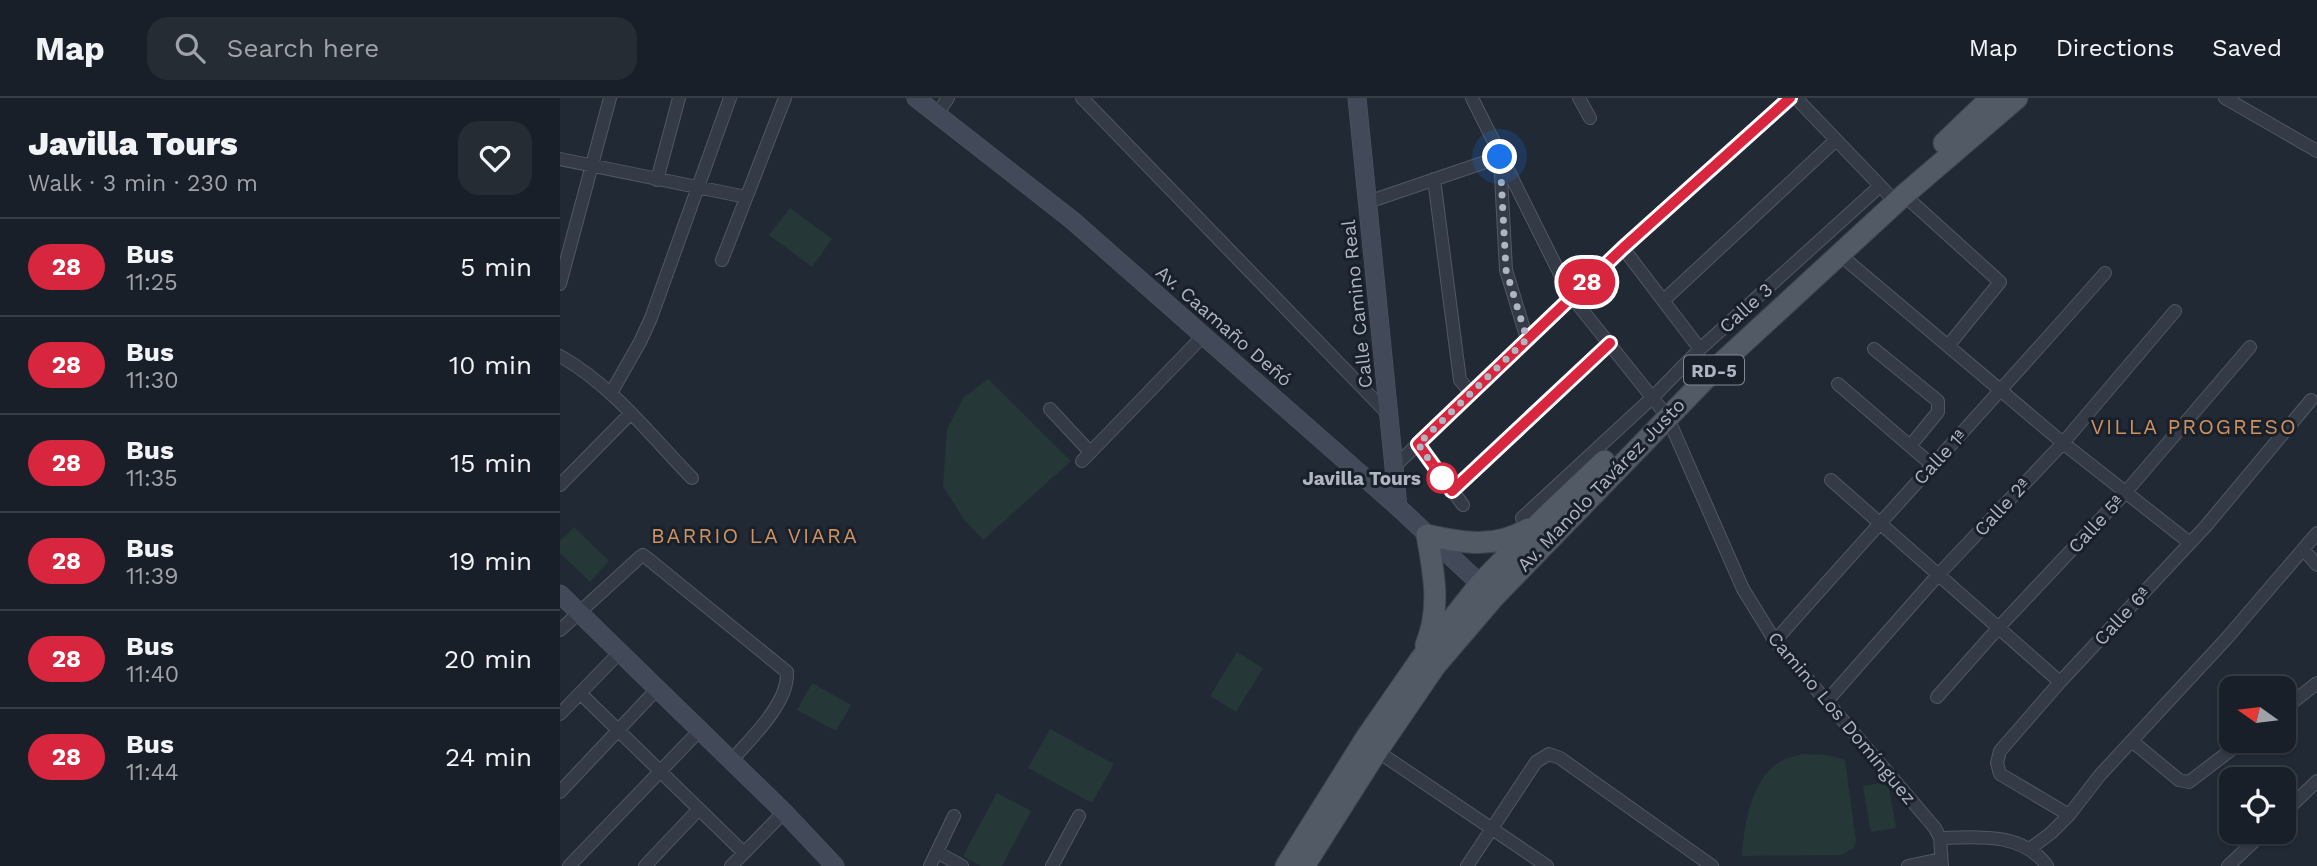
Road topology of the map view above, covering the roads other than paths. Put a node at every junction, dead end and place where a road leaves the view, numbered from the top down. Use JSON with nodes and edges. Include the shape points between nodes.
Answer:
{"nodes":[{"id":1,"x":610,"y":98,"type":"edge"},
{"id":2,"x":679,"y":98,"type":"edge"},
{"id":3,"x":730,"y":98,"type":"edge"},
{"id":4,"x":785,"y":98,"type":"edge"},
{"id":5,"x":916,"y":98,"type":"edge"},
{"id":6,"x":948,"y":98,"type":"edge"},
{"id":7,"x":1082,"y":98,"type":"edge"},
{"id":8,"x":1357,"y":98,"type":"edge"},
{"id":9,"x":1580,"y":98,"type":"edge"},
{"id":10,"x":1790,"y":98,"type":"edge"},
{"id":11,"x":1796,"y":98,"type":"edge"},
{"id":12,"x":1991,"y":98,"type":"edge"},
{"id":13,"x":2017,"y":98,"type":"edge"},
{"id":14,"x":2225,"y":98,"type":"edge"},
{"id":15,"x":1474,"y":99,"type":"edge"},
{"id":16,"x":937,"y":114,"type":"junction"},
{"id":17,"x":1590,"y":118,"type":"dead end"},
{"id":18,"x":1836,"y":141,"type":"junction"},
{"id":19,"x":2317,"y":151,"type":"edge"},
{"id":20,"x":1500,"y":157,"type":"junction"},
{"id":21,"x":560,"y":159,"type":"edge"},
{"id":22,"x":593,"y":166,"type":"junction"},
{"id":23,"x":1434,"y":179,"type":"junction"},
{"id":24,"x":657,"y":180,"type":"junction"},
{"id":25,"x":697,"y":187,"type":"junction"},
{"id":26,"x":1890,"y":192,"type":"junction"},
{"id":27,"x":746,"y":197,"type":"junction"},
{"id":28,"x":1368,"y":202,"type":"junction"},
{"id":29,"x":1623,"y":248,"type":"junction"},
{"id":30,"x":1839,"y":254,"type":"junction"},
{"id":31,"x":722,"y":260,"type":"dead end"},
{"id":32,"x":2105,"y":273,"type":"dead end"},
{"id":33,"x":560,"y":284,"type":"edge"},
{"id":34,"x":1572,"y":296,"type":"junction"},
{"id":35,"x":1664,"y":300,"type":"junction"},
{"id":36,"x":2175,"y":311,"type":"dead end"},
{"id":37,"x":1203,"y":336,"type":"junction"},
{"id":38,"x":1527,"y":339,"type":"junction"},
{"id":39,"x":1610,"y":343,"type":"junction"},
{"id":40,"x":1948,"y":346,"type":"junction"},
{"id":41,"x":2250,"y":347,"type":"dead end"},
{"id":42,"x":1700,"y":349,"type":"junction"},
{"id":43,"x":1874,"y":349,"type":"dead end"},
{"id":44,"x":560,"y":356,"type":"edge"},
{"id":45,"x":1838,"y":384,"type":"dead end"},
{"id":46,"x":2001,"y":391,"type":"junction"},
{"id":47,"x":611,"y":393,"type":"junction"},
{"id":48,"x":1471,"y":393,"type":"junction"},
{"id":49,"x":2311,"y":400,"type":"dead end"},
{"id":50,"x":1660,"y":407,"type":"junction"},
{"id":51,"x":1050,"y":409,"type":"dead end"},
{"id":52,"x":630,"y":414,"type":"junction"},
{"id":53,"x":1390,"y":415,"type":"junction"},
{"id":54,"x":2063,"y":443,"type":"junction"},
{"id":55,"x":1418,"y":444,"type":"junction"},
{"id":56,"x":1910,"y":446,"type":"junction"},
{"id":57,"x":1932,"y":465,"type":"junction"},
{"id":58,"x":1395,"y":466,"type":"junction"},
{"id":59,"x":692,"y":478,"type":"dead end"},
{"id":60,"x":1831,"y":480,"type":"dead end"},
{"id":61,"x":560,"y":485,"type":"edge"},
{"id":62,"x":1452,"y":491,"type":"junction"},
{"id":63,"x":2125,"y":493,"type":"junction"},
{"id":64,"x":1463,"y":505,"type":"dead end"},
{"id":65,"x":1398,"y":507,"type":"junction"},
{"id":66,"x":1522,"y":518,"type":"dead end"},
{"id":67,"x":1544,"y":518,"type":"junction"},
{"id":68,"x":1878,"y":523,"type":"junction"},
{"id":69,"x":2317,"y":533,"type":"edge"},
{"id":70,"x":1427,"y":535,"type":"junction"},
{"id":71,"x":2190,"y":543,"type":"junction"},
{"id":72,"x":2303,"y":550,"type":"junction"},
{"id":73,"x":1536,"y":552,"type":"junction"},
{"id":74,"x":2317,"y":565,"type":"edge"},
{"id":75,"x":1938,"y":575,"type":"junction"},
{"id":76,"x":1487,"y":590,"type":"junction"},
{"id":77,"x":560,"y":594,"type":"edge"},
{"id":78,"x":578,"y":612,"type":"junction"},
{"id":79,"x":2000,"y":626,"type":"junction"},
{"id":80,"x":560,"y":630,"type":"edge"},
{"id":81,"x":1775,"y":641,"type":"junction"},
{"id":82,"x":1447,"y":652,"type":"junction"},
{"id":83,"x":619,"y":653,"type":"junction"},
{"id":84,"x":1420,"y":660,"type":"junction"},
{"id":85,"x":2060,"y":682,"type":"junction"},
{"id":86,"x":2317,"y":683,"type":"edge"},
{"id":87,"x":657,"y":689,"type":"junction"},
{"id":88,"x":581,"y":694,"type":"junction"},
{"id":89,"x":1937,"y":697,"type":"dead end"},
{"id":90,"x":2296,"y":700,"type":"edge"},
{"id":91,"x":1826,"y":702,"type":"junction"},
{"id":92,"x":560,"y":714,"type":"edge"},
{"id":93,"x":620,"y":730,"type":"junction"},
{"id":94,"x":700,"y":730,"type":"junction"},
{"id":95,"x":2133,"y":742,"type":"junction"},
{"id":96,"x":1377,"y":751,"type":"junction"},
{"id":97,"x":2227,"y":753,"type":"edge"},
{"id":98,"x":732,"y":760,"type":"junction"},
{"id":99,"x":661,"y":771,"type":"junction"},
{"id":100,"x":2317,"y":781,"type":"edge"},
{"id":101,"x":560,"y":792,"type":"edge"},
{"id":102,"x":2296,"y":801,"type":"edge"},
{"id":103,"x":699,"y":809,"type":"junction"},
{"id":104,"x":785,"y":812,"type":"junction"},
{"id":105,"x":2069,"y":815,"type":"junction"},
{"id":106,"x":954,"y":816,"type":"dead end"},
{"id":107,"x":1079,"y":816,"type":"dead end"},
{"id":108,"x":1491,"y":831,"type":"junction"},
{"id":109,"x":1940,"y":838,"type":"junction"},
{"id":110,"x":2251,"y":844,"type":"edge"},
{"id":111,"x":2031,"y":848,"type":"junction"},
{"id":112,"x":937,"y":852,"type":"junction"},
{"id":113,"x":744,"y":853,"type":"junction"},
{"id":114,"x":1941,"y":862,"type":"edge"},
{"id":115,"x":569,"y":866,"type":"edge"},
{"id":116,"x":645,"y":866,"type":"edge"},
{"id":117,"x":731,"y":866,"type":"edge"},
{"id":118,"x":835,"y":866,"type":"edge"},
{"id":119,"x":930,"y":866,"type":"edge"},
{"id":120,"x":962,"y":866,"type":"edge"},
{"id":121,"x":1052,"y":866,"type":"edge"},
{"id":122,"x":1286,"y":866,"type":"edge"},
{"id":123,"x":1304,"y":866,"type":"edge"},
{"id":124,"x":1467,"y":866,"type":"edge"},
{"id":125,"x":1547,"y":866,"type":"edge"},
{"id":126,"x":1712,"y":866,"type":"edge"},
{"id":127,"x":1908,"y":866,"type":"edge"},
{"id":128,"x":2047,"y":866,"type":"edge"},
{"id":129,"x":2228,"y":866,"type":"edge"}],
"edges":[{"from":1,"to":22,"type":"street"},
{"from":2,"to":24,"type":"street"},
{"from":3,"to":25,"type":"street"},
{"from":4,"to":27,"type":"street"},
{"from":5,"to":16,"type":"street","name":"Av. Caamaño Deñó"},
{"from":6,"to":16,"type":"street"},
{"from":7,"to":53,"type":"street"},
{"from":8,"to":28,"type":"street","name":"Calle Camino Real"},
{"from":9,"to":17,"type":"street"},
{"from":10,"to":29,"type":"street"},
{"from":11,"to":18,"type":"street"},
{"from":12,"to":26,"type":"main road","name":"Av. Manolo Tavárez Justo","number":"RD-5"},
{"from":13,"to":26,"type":"main road","name":"Av. Manolo Tavárez Justo","number":"RD-5"},
{"from":14,"to":19,"type":"street"},
{"from":15,"to":20,"type":"street","name":"Camino Los Domínguez"},
{"from":16,"to":37,"type":"street","name":"Av. Caamaño Deñó","via":[[1072,220]]},
{"from":18,"to":26,"type":"street"},
{"from":18,"to":35,"type":"street"},
{"from":20,"to":23,"type":"street"},
{"from":20,"to":34,"type":"street","name":"Camino Los Domínguez"},
{"from":20,"to":38,"type":"street","via":[[1506,270]]},
{"from":21,"to":22,"type":"street"},
{"from":22,"to":24,"type":"street"},
{"from":22,"to":33,"type":"street"},
{"from":23,"to":28,"type":"street"},
{"from":23,"to":48,"type":"street","via":[[1460,380]]},
{"from":24,"to":25,"type":"street"},
{"from":25,"to":27,"type":"street"},
{"from":25,"to":47,"type":"street","via":[[651,318]]},
{"from":26,"to":30,"type":"main road","name":"Av. Manolo Tavárez Justo","number":"RD-5"},
{"from":26,"to":40,"type":"street","via":[[2000,282]]},
{"from":26,"to":42,"type":"street","name":"Calle 3"},
{"from":26,"to":50,"type":"main road","name":"Av. Manolo Tavárez Justo","number":"RD-5"},
{"from":27,"to":31,"type":"street"},
{"from":28,"to":53,"type":"street","name":"Calle Camino Real"},
{"from":29,"to":34,"type":"street"},
{"from":29,"to":35,"type":"street"},
{"from":30,"to":40,"type":"street"},
{"from":30,"to":50,"type":"main road","name":"Av. Manolo Tavárez Justo","number":"RD-5"},
{"from":32,"to":46,"type":"street","name":"Calle 1ª"},
{"from":34,"to":38,"type":"street"},
{"from":34,"to":39,"type":"street","name":"Camino Los Domínguez"},
{"from":35,"to":42,"type":"street"},
{"from":36,"to":54,"type":"street","name":"Calle 2ª"},
{"from":37,"to":51,"type":"street","via":[[1086,456]]},
{"from":37,"to":65,"type":"street","name":"Av. Caamaño Deñó"},
{"from":38,"to":48,"type":"street"},
{"from":39,"to":50,"type":"street","name":"Camino Los Domínguez"},
{"from":39,"to":62,"type":"street"},
{"from":40,"to":46,"type":"street"},
{"from":41,"to":63,"type":"street","name":"Calle 5ª"},
{"from":42,"to":50,"type":"street","name":"Calle 3"},
{"from":43,"to":56,"type":"street","via":[[1940,406]]},
{"from":44,"to":47,"type":"street"},
{"from":45,"to":56,"type":"street"},
{"from":46,"to":54,"type":"street"},
{"from":46,"to":57,"type":"street","name":"Calle 1ª"},
{"from":47,"to":52,"type":"street"},
{"from":48,"to":55,"type":"street"},
{"from":49,"to":71,"type":"street","name":"Calle 6ª"},
{"from":50,"to":66,"type":"street","name":"Calle 3"},
{"from":50,"to":67,"type":"main road","name":"Av. Manolo Tavárez Justo","number":"RD-5"},
{"from":50,"to":73,"type":"main road","name":"Av. Manolo Tavárez Justo","number":"RD-5"},
{"from":50,"to":81,"type":"street","name":"Camino Los Domínguez","via":[[1743,589]]},
{"from":52,"to":59,"type":"street"},
{"from":52,"to":61,"type":"street"},
{"from":53,"to":58,"type":"street","name":"Calle Camino Real"},
{"from":54,"to":63,"type":"street"},
{"from":54,"to":75,"type":"street","name":"Calle 2ª"},
{"from":55,"to":58,"type":"street"},
{"from":55,"to":62,"type":"street"},
{"from":56,"to":57,"type":"street"},
{"from":57,"to":68,"type":"street","name":"Calle 1ª"},
{"from":58,"to":65,"type":"street","name":"Calle Camino Real"},
{"from":60,"to":68,"type":"street"},
{"from":62,"to":64,"type":"street"},
{"from":63,"to":71,"type":"street"},
{"from":63,"to":79,"type":"street","name":"Calle 5ª"},
{"from":65,"to":70,"type":"street","name":"Av. Caamaño Deñó"},
{"from":67,"to":70,"type":"main road","via":[[1510,538],[1485,544]]},
{"from":67,"to":76,"type":"main road","name":"Av. Manolo Tavárez Justo","number":"RD-5"},
{"from":68,"to":75,"type":"street"},
{"from":68,"to":81,"type":"street","name":"Calle 1ª"},
{"from":69,"to":72,"type":"street"},
{"from":70,"to":76,"type":"street","name":"Av. Caamaño Deñó"},
{"from":70,"to":84,"type":"main road","via":[[1436,610]]},
{"from":71,"to":85,"type":"street","name":"Calle 6ª"},
{"from":72,"to":74,"type":"street"},
{"from":72,"to":95,"type":"street"},
{"from":73,"to":76,"type":"main road","name":"Av. Manolo Tavárez Justo","number":"RD-5"},
{"from":73,"to":82,"type":"main road","via":[[1495,616]]},
{"from":75,"to":79,"type":"street"},
{"from":75,"to":91,"type":"street","name":"Calle 2ª"},
{"from":76,"to":82,"type":"main road","name":"Av. Manolo Tavárez Justo","number":"RD-5"},
{"from":76,"to":84,"type":"main road","name":"Av. Manolo Tavárez Justo","number":"RD-5"},
{"from":77,"to":78,"type":"street"},
{"from":78,"to":80,"type":"street"},
{"from":78,"to":83,"type":"street"},
{"from":78,"to":98,"type":"street","via":[[643,555],[788,672],[782,698]]},
{"from":79,"to":85,"type":"street"},
{"from":79,"to":89,"type":"street","name":"Calle 5ª"},
{"from":81,"to":91,"type":"street","name":"Camino Los Domínguez"},
{"from":82,"to":96,"type":"main road","name":"Av. Manolo Tavárez Justo","number":"RD-5"},
{"from":83,"to":87,"type":"street"},
{"from":83,"to":88,"type":"street"},
{"from":84,"to":122,"type":"main road","name":"Av. Manolo Tavárez Justo","number":"RD-5","via":[[1348,763]]},
{"from":85,"to":105,"type":"street","name":"Calle 6ª","via":[[2000,751],[1997,763],[2000,774]]},
{"from":86,"to":90,"type":"street"},
{"from":87,"to":93,"type":"street"},
{"from":87,"to":94,"type":"street"},
{"from":88,"to":92,"type":"street"},
{"from":88,"to":93,"type":"street"},
{"from":91,"to":109,"type":"street","name":"Camino Los Domínguez"},
{"from":93,"to":99,"type":"street"},
{"from":93,"to":101,"type":"street"},
{"from":94,"to":98,"type":"street"},
{"from":94,"to":99,"type":"street"},
{"from":95,"to":97,"type":"street","via":[[2175,777],[2189,782]]},
{"from":95,"to":105,"type":"street"},
{"from":96,"to":108,"type":"street"},
{"from":96,"to":123,"type":"main road","name":"Av. Manolo Tavárez Justo","number":"RD-5"},
{"from":98,"to":104,"type":"street"},
{"from":99,"to":103,"type":"street"},
{"from":99,"to":115,"type":"street"},
{"from":100,"to":102,"type":"street"},
{"from":103,"to":113,"type":"street"},
{"from":103,"to":116,"type":"street"},
{"from":104,"to":113,"type":"street"},
{"from":104,"to":118,"type":"street"},
{"from":105,"to":111,"type":"street"},
{"from":106,"to":112,"type":"street"},
{"from":107,"to":121,"type":"street"},
{"from":108,"to":124,"type":"street"},
{"from":108,"to":125,"type":"street"},
{"from":108,"to":126,"type":"street","via":[[1536,762],[1549,754]]},
{"from":109,"to":111,"type":"street","via":[[1988,837]]},
{"from":109,"to":114,"type":"street"},
{"from":110,"to":129,"type":"street"},
{"from":111,"to":128,"type":"street"},
{"from":112,"to":119,"type":"street"},
{"from":112,"to":120,"type":"street"},
{"from":113,"to":117,"type":"street"},
{"from":114,"to":127,"type":"street"}]}
